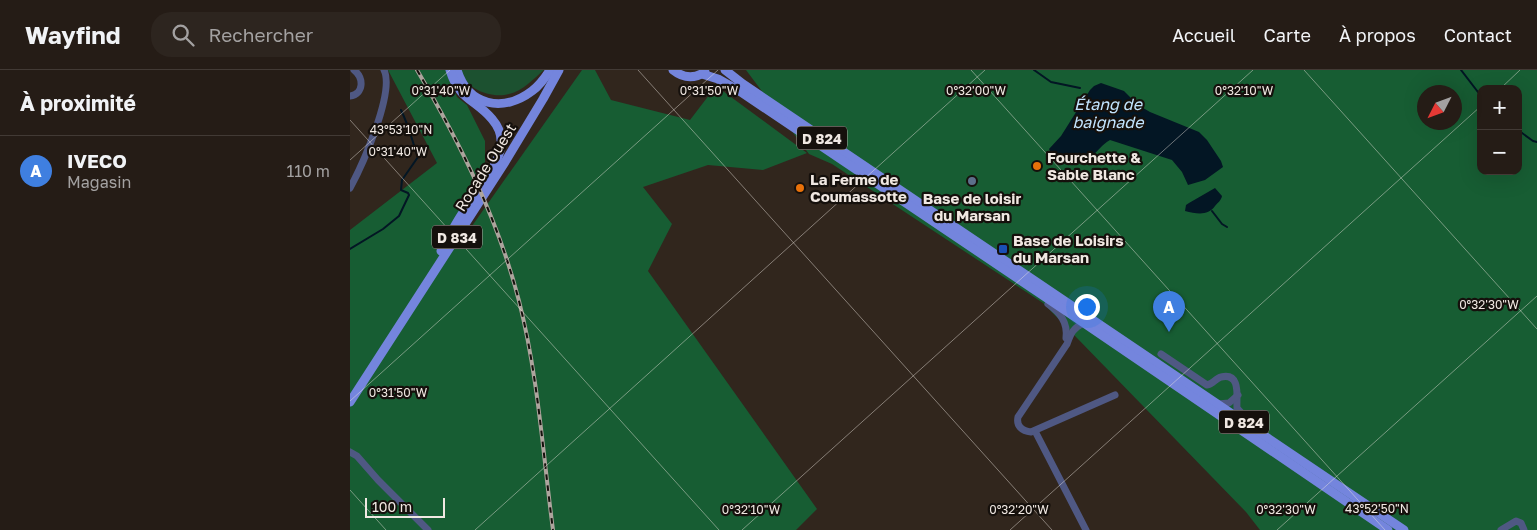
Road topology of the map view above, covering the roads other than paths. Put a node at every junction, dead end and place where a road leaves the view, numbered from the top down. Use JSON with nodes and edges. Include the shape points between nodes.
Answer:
{"nodes":[{"id":1,"x":354,"y":70,"type":"edge"},
{"id":2,"x":384,"y":70,"type":"edge"},
{"id":3,"x":450,"y":70,"type":"edge"},
{"id":4,"x":550,"y":70,"type":"edge"},
{"id":5,"x":559,"y":70,"type":"edge"},
{"id":6,"x":673,"y":70,"type":"edge"},
{"id":7,"x":725,"y":70,"type":"edge"},
{"id":8,"x":458,"y":72,"type":"edge"},
{"id":9,"x":705,"y":72,"type":"edge"},
{"id":10,"x":350,"y":96,"type":"edge"},
{"id":11,"x":350,"y":188,"type":"edge"},
{"id":12,"x":999,"y":265,"type":"junction"},
{"id":13,"x":1084,"y":323,"type":"junction"},
{"id":14,"x":1062,"y":350,"type":"junction"},
{"id":15,"x":1161,"y":354,"type":"dead end"},
{"id":16,"x":350,"y":394,"type":"edge"},
{"id":17,"x":1238,"y":394,"type":"junction"},
{"id":18,"x":1115,"y":395,"type":"dead end"},
{"id":19,"x":350,"y":402,"type":"edge"},
{"id":20,"x":1218,"y":404,"type":"junction"},
{"id":21,"x":1035,"y":431,"type":"junction"},
{"id":22,"x":350,"y":452,"type":"edge"},
{"id":23,"x":1295,"y":457,"type":"junction"},
{"id":24,"x":428,"y":530,"type":"edge"},
{"id":25,"x":1086,"y":530,"type":"edge"},
{"id":26,"x":1388,"y":530,"type":"edge"},
{"id":27,"x":1404,"y":530,"type":"edge"},
{"id":28,"x":1501,"y":530,"type":"edge"},
{"id":29,"x":1524,"y":530,"type":"edge"}],
"edges":[{"from":1,"to":10,"type":"street","via":[[360,78],[360,90]]},
{"from":2,"to":11,"type":"street","via":[[386,91],[382,111]]},
{"from":3,"to":16,"type":"main road","via":[[461,93],[498,127],[500,150],[433,264]]},
{"from":4,"to":8,"type":"main road","via":[[541,83],[520,99],[497,103],[488,103],[467,91]]},
{"from":5,"to":19,"type":"main road","name":"Rocade Ouest","number":"D 834","via":[[505,162]]},
{"from":6,"to":9,"type":"main road","via":[[688,77]]},
{"from":7,"to":20,"type":"main road","number":"D 824"},
{"from":9,"to":12,"type":"main road","number":"D 824","via":[[741,92]]},
{"from":12,"to":13,"type":"main road","number":"D 824"},
{"from":12,"to":14,"type":"street","via":[[1061,314],[1067,334]]},
{"from":13,"to":14,"type":"street","via":[[1073,330]]},
{"from":13,"to":26,"type":"main road","number":"D 824"},
{"from":14,"to":21,"type":"street","via":[[1018,416],[1020,428]]},
{"from":15,"to":17,"type":"street","via":[[1207,385],[1220,377],[1231,378]]},
{"from":17,"to":20,"type":"street","via":[[1229,403]]},
{"from":17,"to":23,"type":"street","via":[[1237,408],[1242,416]]},
{"from":18,"to":21,"type":"street"},
{"from":20,"to":23,"type":"main road","number":"D 824"},
{"from":21,"to":25,"type":"street"},
{"from":22,"to":24,"type":"street"},
{"from":23,"to":27,"type":"main road","number":"D 824"},
{"from":28,"to":29,"type":"street","via":[[1516,521]]}]}
